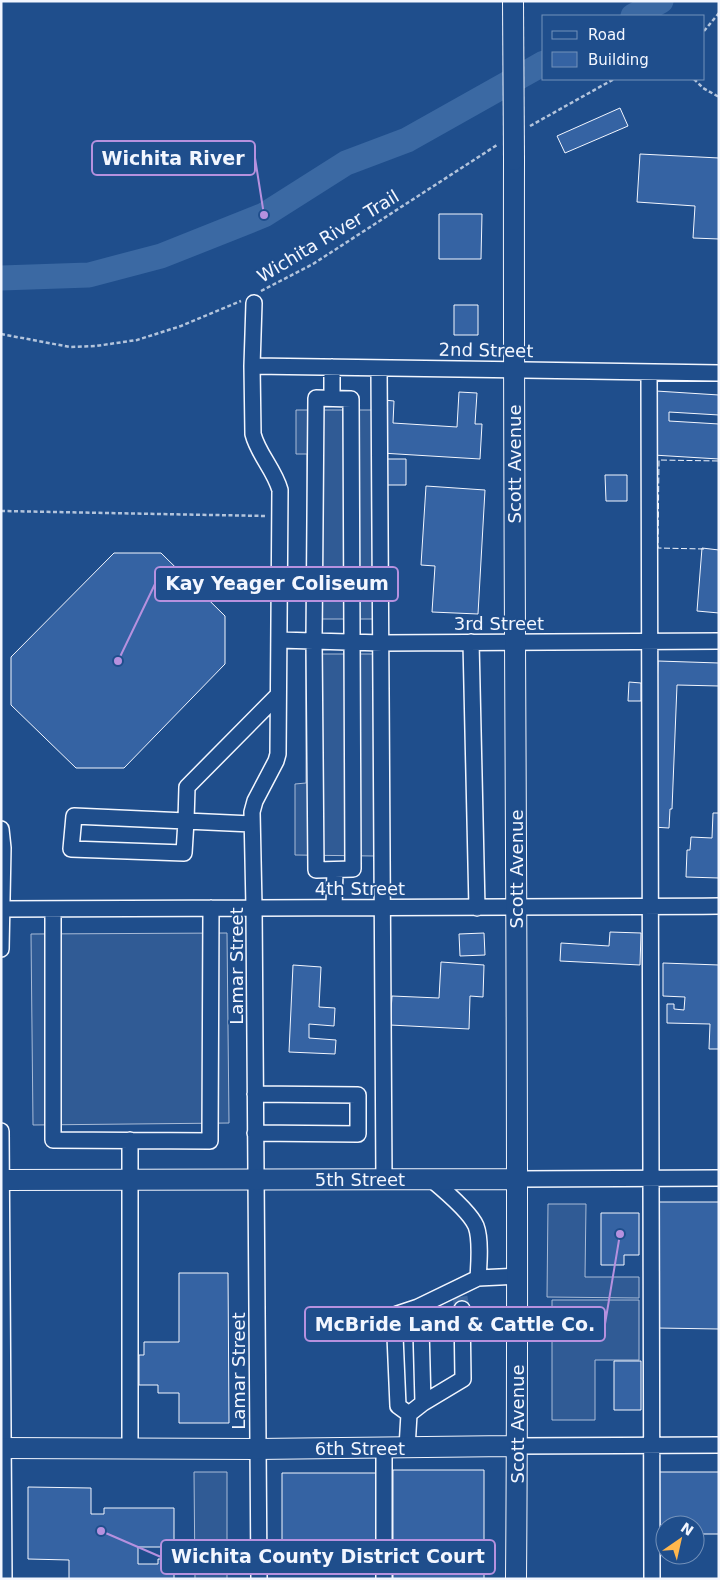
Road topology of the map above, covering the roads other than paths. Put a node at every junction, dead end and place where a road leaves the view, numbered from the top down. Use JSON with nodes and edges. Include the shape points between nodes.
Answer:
{"nodes":[{"id":1,"x":513,"y":1,"type":"edge"},
{"id":2,"x":253,"y":298,"type":"road end"},
{"id":3,"x":252,"y":366,"type":"junction"},
{"id":4,"x":332,"y":367,"type":"junction"},
{"id":5,"x":379,"y":368,"type":"junction"},
{"id":6,"x":513,"y":369,"type":"junction"},
{"id":7,"x":649,"y":372,"type":"junction"},
{"id":8,"x":719,"y":373,"type":"edge"},
{"id":9,"x":332,"y":398,"type":"junction"},
{"id":10,"x":279,"y":640,"type":"junction"},
{"id":11,"x":314,"y":641,"type":"junction"},
{"id":12,"x":516,"y":641,"type":"junction"},
{"id":13,"x":650,"y":641,"type":"junction"},
{"id":14,"x":719,"y":641,"type":"edge"},
{"id":15,"x":353,"y":642,"type":"junction"},
{"id":16,"x":471,"y":642,"type":"junction"},
{"id":17,"x":382,"y":643,"type":"junction"},
{"id":18,"x":278,"y":695,"type":"junction"},
{"id":19,"x":186,"y":821,"type":"junction"},
{"id":20,"x":252,"y":824,"type":"junction"},
{"id":21,"x":1,"y":828,"type":"edge"},
{"id":22,"x":335,"y":870,"type":"junction"},
{"id":23,"x":719,"y":906,"type":"edge"},
{"id":24,"x":254,"y":907,"type":"junction"},
{"id":25,"x":334,"y":907,"type":"junction"},
{"id":26,"x":382,"y":907,"type":"junction"},
{"id":27,"x":650,"y":907,"type":"junction"},
{"id":28,"x":211,"y":908,"type":"junction"},
{"id":29,"x":477,"y":908,"type":"junction"},
{"id":30,"x":516,"y":908,"type":"junction"},
{"id":31,"x":2,"y":909,"type":"edge"},
{"id":32,"x":53,"y":909,"type":"junction"},
{"id":33,"x":1,"y":949,"type":"edge"},
{"id":34,"x":255,"y":1094,"type":"junction"},
{"id":35,"x":1,"y":1131,"type":"edge"},
{"id":36,"x":255,"y":1133,"type":"junction"},
{"id":37,"x":130,"y":1140,"type":"junction"},
{"id":38,"x":719,"y":1178,"type":"edge"},
{"id":39,"x":255,"y":1179,"type":"junction"},
{"id":40,"x":518,"y":1179,"type":"junction"},
{"id":41,"x":651,"y":1179,"type":"junction"},
{"id":42,"x":1,"y":1180,"type":"edge"},
{"id":43,"x":129,"y":1180,"type":"junction"},
{"id":44,"x":384,"y":1180,"type":"junction"},
{"id":45,"x":432,"y":1180,"type":"junction"},
{"id":46,"x":518,"y":1276,"type":"junction"},
{"id":47,"x":478,"y":1278,"type":"junction"},
{"id":48,"x":460,"y":1298,"type":"junction"},
{"id":49,"x":419,"y":1316,"type":"junction"},
{"id":50,"x":423,"y":1403,"type":"junction"},
{"id":51,"x":409,"y":1414,"type":"junction"},
{"id":52,"x":517,"y":1446,"type":"junction"},
{"id":53,"x":719,"y":1446,"type":"edge"},
{"id":54,"x":652,"y":1447,"type":"junction"},
{"id":55,"x":1,"y":1448,"type":"edge"},
{"id":56,"x":130,"y":1448,"type":"junction"},
{"id":57,"x":257,"y":1448,"type":"junction"},
{"id":58,"x":384,"y":1448,"type":"junction"},
{"id":59,"x":407,"y":1448,"type":"junction"},
{"id":60,"x":4,"y":1579,"type":"edge"},
{"id":61,"x":259,"y":1579,"type":"edge"},
{"id":62,"x":384,"y":1579,"type":"edge"},
{"id":63,"x":516,"y":1579,"type":"edge"},
{"id":64,"x":652,"y":1579,"type":"edge"}],
"edges":[{"from":1,"to":6,"type":"main road","name":"Scott Avenue","bridge":true},
{"from":2,"to":3,"type":"street","name":"Lamar Street"},
{"from":3,"to":4,"type":"street","name":"2nd Street"},
{"from":3,"to":10,"type":"street","name":"Lamar Street","via":[[253,434],[280,490]]},
{"from":4,"to":5,"type":"street","name":"2nd Street"},
{"from":4,"to":9,"type":"street"},
{"from":5,"to":6,"type":"street","name":"2nd Street"},
{"from":5,"to":17,"type":"street"},
{"from":6,"to":7,"type":"street","name":"2nd Street"},
{"from":6,"to":12,"type":"main road","name":"Scott Avenue"},
{"from":7,"to":8,"type":"street","name":"2nd Street"},
{"from":7,"to":13,"type":"street"},
{"from":9,"to":11,"type":"street","via":[[316,398]]},
{"from":9,"to":15,"type":"street","via":[[352,399]]},
{"from":10,"to":11,"type":"street","name":"3rd Street"},
{"from":10,"to":18,"type":"street","name":"Lamar Street"},
{"from":11,"to":15,"type":"street","name":"3rd Street"},
{"from":11,"to":22,"type":"street","via":[[316,870]]},
{"from":12,"to":13,"type":"street","name":"3rd Street"},
{"from":12,"to":16,"type":"street","name":"3rd Street"},
{"from":12,"to":30,"type":"main road","name":"Scott Avenue"},
{"from":13,"to":14,"type":"street","name":"3rd Street"},
{"from":13,"to":27,"type":"street"},
{"from":15,"to":17,"type":"street","name":"3rd Street"},
{"from":15,"to":22,"type":"street","via":[[353,869]]},
{"from":16,"to":17,"type":"street","name":"3rd Street"},
{"from":16,"to":29,"type":"street"},
{"from":17,"to":26,"type":"street"},
{"from":18,"to":19,"type":"street","via":[[187,787]]},
{"from":18,"to":20,"type":"street","name":"Lamar Street","via":[[278,754],[255,801]]},
{"from":19,"to":19,"type":"street","via":[[74,816],[71,849],[184,853]]},
{"from":19,"to":20,"type":"street"},
{"from":20,"to":24,"type":"street","name":"Lamar Street"},
{"from":21,"to":31,"type":"street","via":[[4,848]]},
{"from":22,"to":25,"type":"street"},
{"from":23,"to":27,"type":"street","name":"4th Street"},
{"from":24,"to":25,"type":"street","name":"4th Street"},
{"from":24,"to":28,"type":"street","name":"4th Street"},
{"from":24,"to":34,"type":"street","name":"Lamar Street"},
{"from":25,"to":26,"type":"street","name":"4th Street"},
{"from":26,"to":29,"type":"street","name":"4th Street"},
{"from":26,"to":44,"type":"street"},
{"from":27,"to":30,"type":"street","name":"4th Street"},
{"from":27,"to":41,"type":"street"},
{"from":28,"to":32,"type":"street","name":"4th Street"},
{"from":28,"to":37,"type":"street","via":[[210,1140]]},
{"from":29,"to":30,"type":"street","name":"4th Street"},
{"from":30,"to":40,"type":"main road","name":"Scott Avenue"},
{"from":31,"to":32,"type":"street","name":"4th Street"},
{"from":31,"to":33,"type":"street"},
{"from":32,"to":37,"type":"street","via":[[53,1140]]},
{"from":34,"to":36,"type":"street","name":"Lamar Street"},
{"from":34,"to":36,"type":"street","via":[[358,1095],[358,1134]]},
{"from":35,"to":42,"type":"street"},
{"from":36,"to":39,"type":"street","name":"Lamar Street"},
{"from":37,"to":43,"type":"street"},
{"from":38,"to":41,"type":"street","name":"5th Street"},
{"from":39,"to":43,"type":"main road","name":"5th Street"},
{"from":39,"to":44,"type":"main road","name":"5th Street"},
{"from":39,"to":57,"type":"street","name":"Lamar Street"},
{"from":40,"to":41,"type":"street","name":"5th Street"},
{"from":40,"to":45,"type":"main road","name":"5th Street"},
{"from":40,"to":46,"type":"main road","name":"Scott Avenue"},
{"from":41,"to":54,"type":"street"},
{"from":42,"to":43,"type":"main road","name":"5th Street"},
{"from":42,"to":55,"type":"street"},
{"from":43,"to":56,"type":"street"},
{"from":44,"to":45,"type":"main road","name":"5th Street"},
{"from":45,"to":47,"type":"street","via":[[476,1226],[480,1254]]},
{"from":46,"to":47,"type":"street"},
{"from":46,"to":52,"type":"main road","name":"Scott Avenue"},
{"from":47,"to":48,"type":"street"},
{"from":48,"to":49,"type":"street"},
{"from":48,"to":50,"type":"street","via":[[463,1379]]},
{"from":49,"to":50,"type":"street"},
{"from":49,"to":51,"type":"street","via":[[397,1314],[395,1329],[398,1406]]},
{"from":50,"to":51,"type":"street"},
{"from":51,"to":59,"type":"street"},
{"from":52,"to":54,"type":"street","name":"6th Street"},
{"from":52,"to":59,"type":"main road","name":"6th Street"},
{"from":52,"to":63,"type":"main road","name":"Scott Avenue"},
{"from":53,"to":54,"type":"street","name":"6th Street"},
{"from":54,"to":64,"type":"street"},
{"from":55,"to":56,"type":"main road","name":"6th Street"},
{"from":55,"to":60,"type":"street"},
{"from":56,"to":57,"type":"main road","name":"6th Street"},
{"from":57,"to":58,"type":"main road","name":"6th Street"},
{"from":57,"to":61,"type":"street","name":"Lamar Street"},
{"from":58,"to":59,"type":"main road","name":"6th Street"},
{"from":58,"to":62,"type":"street"}]}
